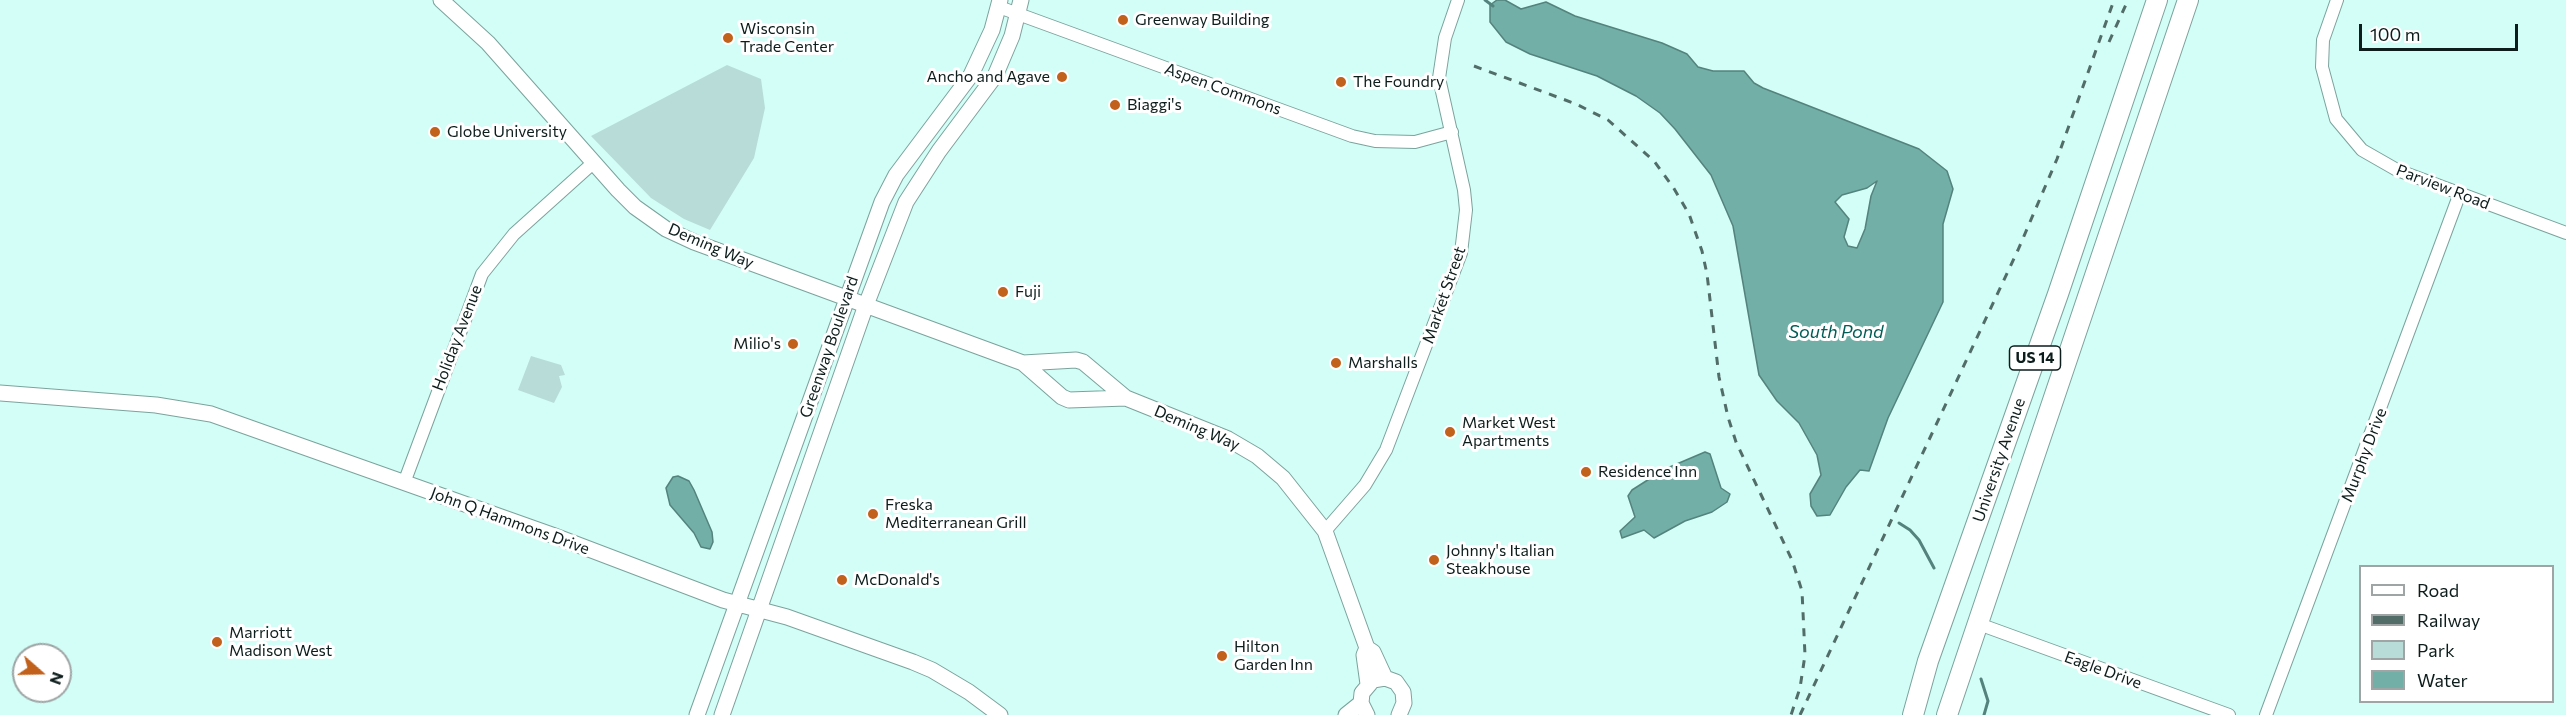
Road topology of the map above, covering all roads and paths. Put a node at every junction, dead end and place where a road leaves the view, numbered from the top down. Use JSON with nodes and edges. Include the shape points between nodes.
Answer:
{"nodes":[{"id":1,"x":441,"y":0,"type":"edge"},
{"id":2,"x":2157,"y":0,"type":"edge"},
{"id":3,"x":2188,"y":0,"type":"edge"},
{"id":4,"x":2337,"y":0,"type":"edge"},
{"id":5,"x":1000,"y":4,"type":"edge"},
{"id":6,"x":1456,"y":6,"type":"edge"},
{"id":7,"x":1020,"y":7,"type":"edge"},
{"id":8,"x":1452,"y":132,"type":"junction"},
{"id":9,"x":593,"y":163,"type":"junction"},
{"id":10,"x":2460,"y":194,"type":"junction"},
{"id":11,"x":2566,"y":233,"type":"edge"},
{"id":12,"x":846,"y":298,"type":"junction"},
{"id":13,"x":866,"y":305,"type":"junction"},
{"id":14,"x":1023,"y":363,"type":"junction"},
{"id":15,"x":0,"y":393,"type":"edge"},
{"id":16,"x":1126,"y":398,"type":"junction"},
{"id":17,"x":404,"y":483,"type":"junction"},
{"id":18,"x":1325,"y":531,"type":"junction"},
{"id":19,"x":737,"y":604,"type":"junction"},
{"id":20,"x":760,"y":609,"type":"junction"},
{"id":21,"x":1976,"y":623,"type":"junction"},
{"id":22,"x":1367,"y":648,"type":"junction"},
{"id":23,"x":1385,"y":678,"type":"junction"},
{"id":24,"x":1368,"y":684,"type":"junction"},
{"id":25,"x":1364,"y":709,"type":"edge"},
{"id":26,"x":697,"y":715,"type":"edge"},
{"id":27,"x":722,"y":715,"type":"edge"},
{"id":28,"x":1000,"y":715,"type":"edge"},
{"id":29,"x":1346,"y":715,"type":"edge"},
{"id":30,"x":1399,"y":715,"type":"edge"},
{"id":31,"x":1914,"y":715,"type":"edge"},
{"id":32,"x":1947,"y":715,"type":"edge"},
{"id":33,"x":2229,"y":715,"type":"edge"},
{"id":34,"x":2266,"y":715,"type":"edge"}],
"edges":[{"from":1,"to":9,"type":"street","name":"Deming Way","via":[[488,43]]},
{"from":2,"to":31,"type":"main road","name":"University Avenue","number":"US 14","via":[[1928,661]]},
{"from":3,"to":21,"type":"main road","name":"University Avenue","number":"US 14"},
{"from":4,"to":10,"type":"street","name":"Parview Road","via":[[2321,56],[2336,117],[2372,158]]},
{"from":5,"to":7,"type":"street","name":"Aspen Commons"},
{"from":5,"to":12,"type":"street","name":"Greenway Boulevard","via":[[971,75],[896,175]]},
{"from":6,"to":8,"type":"street","name":"Market Street","via":[[1445,38],[1439,78]]},
{"from":7,"to":8,"type":"street","name":"Aspen Commons","via":[[1352,136],[1415,142]]},
{"from":7,"to":13,"type":"street","name":"Greenway Boulevard","via":[[995,76],[906,202]]},
{"from":8,"to":18,"type":"street","name":"Market Street","via":[[1466,210],[1461,253],[1386,450],[1365,485]]},
{"from":9,"to":12,"type":"street","name":"Deming Way","via":[[635,207],[666,229]]},
{"from":9,"to":17,"type":"street","name":"Holiday Avenue","via":[[514,234],[482,274]]},
{"from":10,"to":11,"type":"street","name":"Parview Road"},
{"from":10,"to":34,"type":"street","name":"Murphy Drive"},
{"from":12,"to":13,"type":"street","name":"Deming Way"},
{"from":12,"to":19,"type":"street","name":"Greenway Boulevard"},
{"from":13,"to":14,"type":"street","name":"Deming Way"},
{"from":13,"to":20,"type":"street","name":"Greenway Boulevard"},
{"from":14,"to":16,"type":"street","name":"Deming Way","via":[[1076,360]]},
{"from":14,"to":16,"type":"street","name":"Deming Way","via":[[1069,400]]},
{"from":15,"to":17,"type":"street","name":"John Q Hammons Drive","via":[[198,411]]},
{"from":16,"to":18,"type":"street","name":"Deming Way","via":[[1218,434],[1257,456],[1283,478]]},
{"from":17,"to":19,"type":"street","name":"John Q Hammons Drive"},
{"from":18,"to":22,"type":"street","name":"Deming Way"},
{"from":19,"to":20,"type":"street","name":"John Q Hammons Drive"},
{"from":19,"to":26,"type":"street","name":"Greenway Boulevard"},
{"from":20,"to":27,"type":"street","name":"Greenway Boulevard"},
{"from":20,"to":28,"type":"street","name":"John Q Hammons Drive","via":[[932,670]]},
{"from":21,"to":32,"type":"main road","name":"University Avenue","number":"US 14"},
{"from":21,"to":33,"type":"street","name":"Eagle Drive"},
{"from":22,"to":23,"type":"street","name":"Deming Way","via":[[1373,652]]},
{"from":22,"to":24,"type":"street","name":"Deming Way","via":[[1364,655]]},
{"from":23,"to":24,"type":"street"},
{"from":23,"to":30,"type":"street","name":"Deming Way","via":[[1396,682],[1403,692]]},
{"from":24,"to":25,"type":"street","via":[[1362,693]]},
{"from":25,"to":29,"type":"street"}]}
